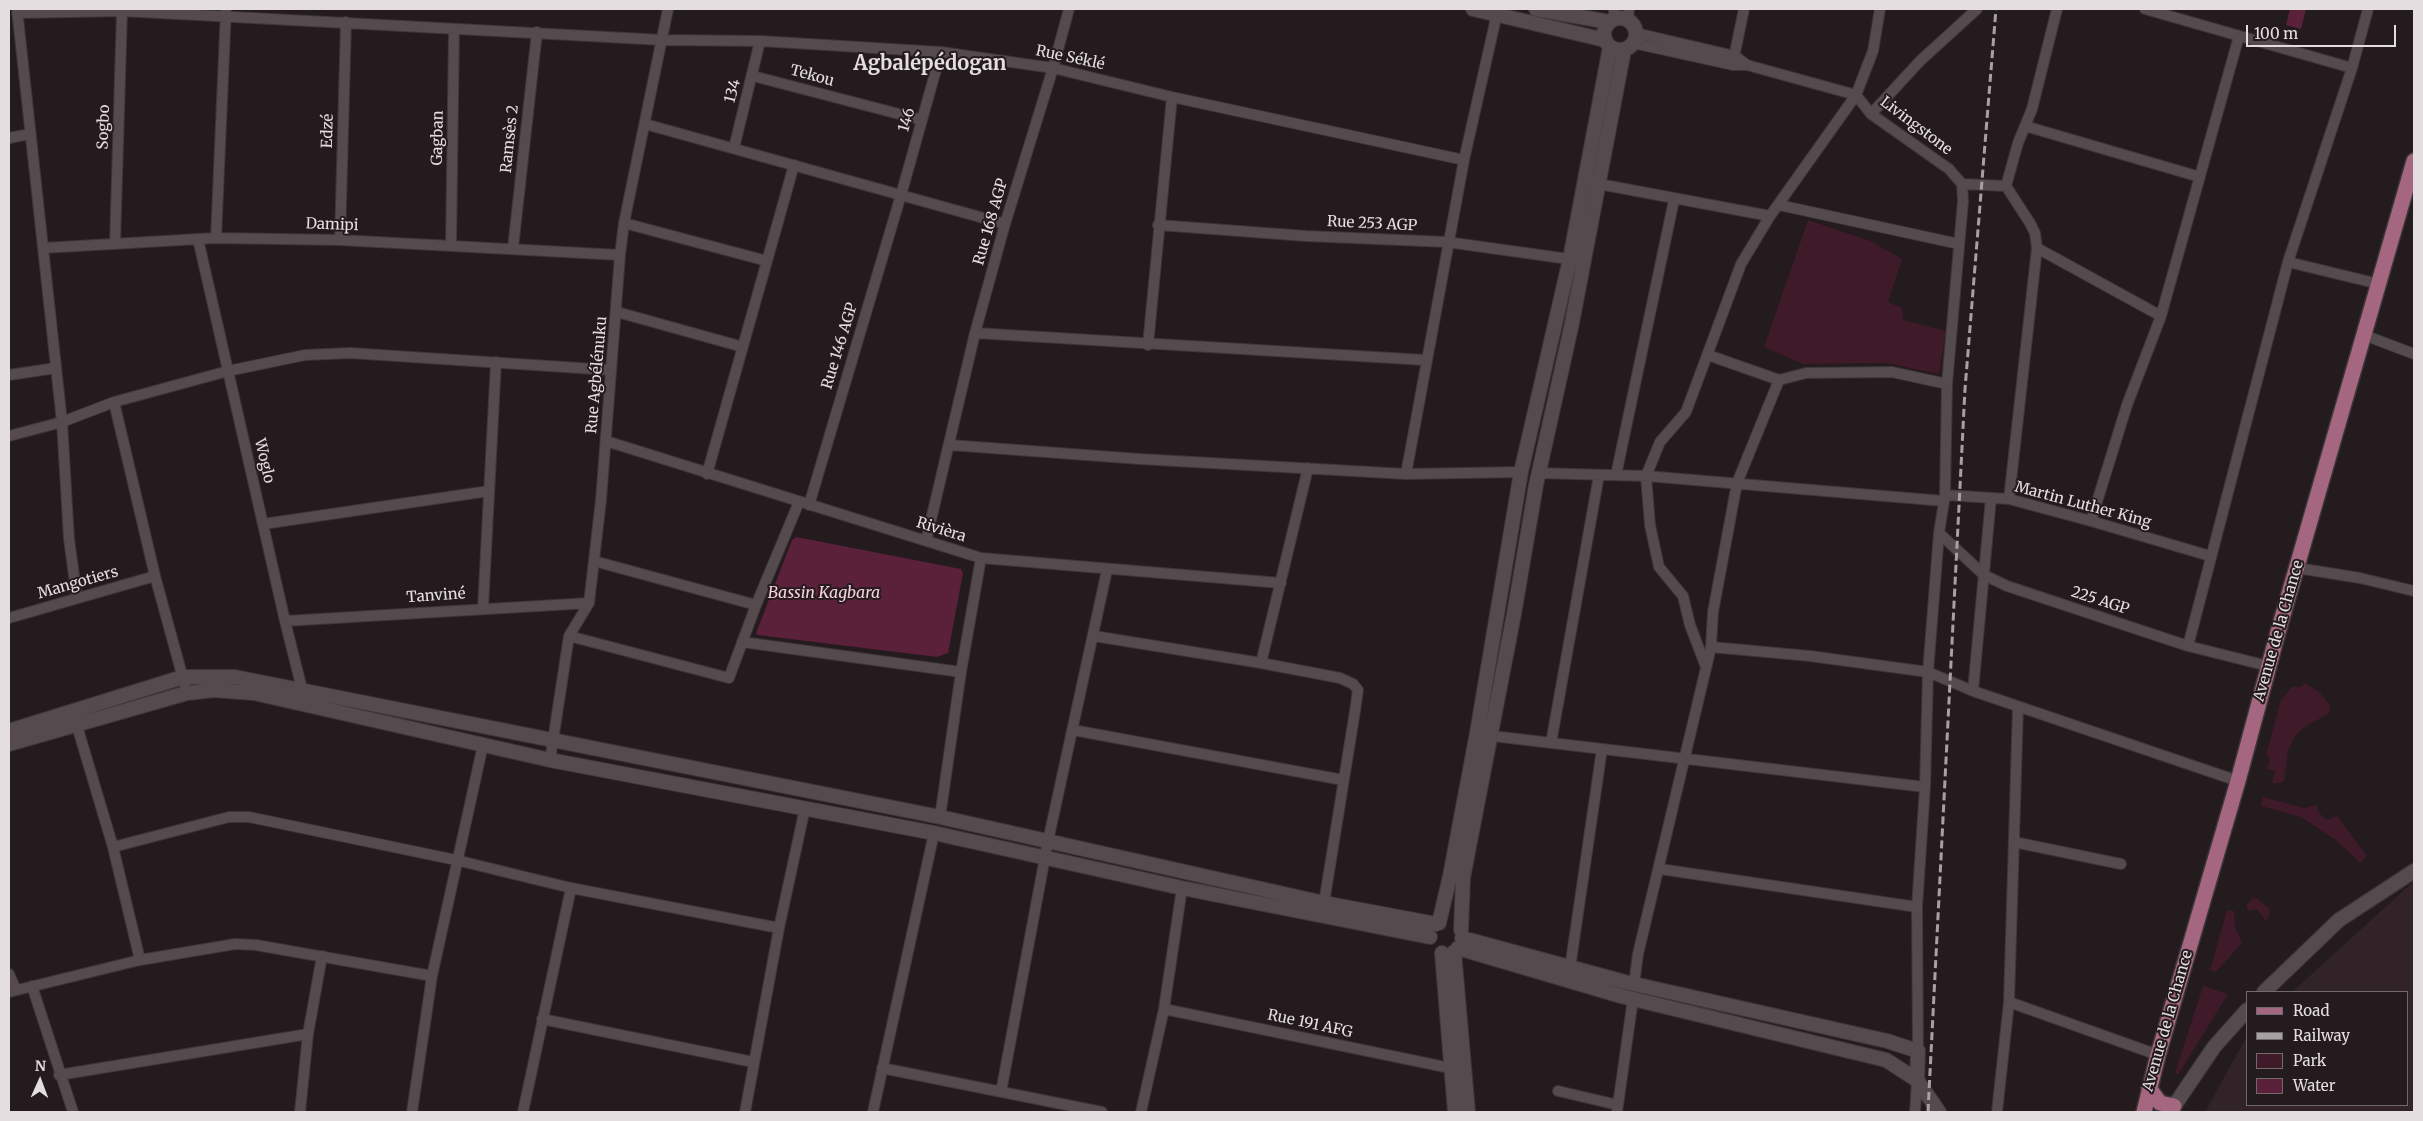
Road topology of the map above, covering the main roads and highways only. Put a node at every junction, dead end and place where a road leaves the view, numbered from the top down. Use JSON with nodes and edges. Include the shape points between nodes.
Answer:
{"nodes":[{"id":1,"x":2414,"y":161,"type":"edge"},
{"id":2,"x":2144,"y":1104,"type":"edge"},
{"id":3,"x":2172,"y":1109,"type":"edge"}],
"edges":[{"from":1,"to":2,"type":"main road","name":"Avenue de la Chance"},
{"from":2,"to":3,"type":"main road","via":[[2160,1103]]}]}
